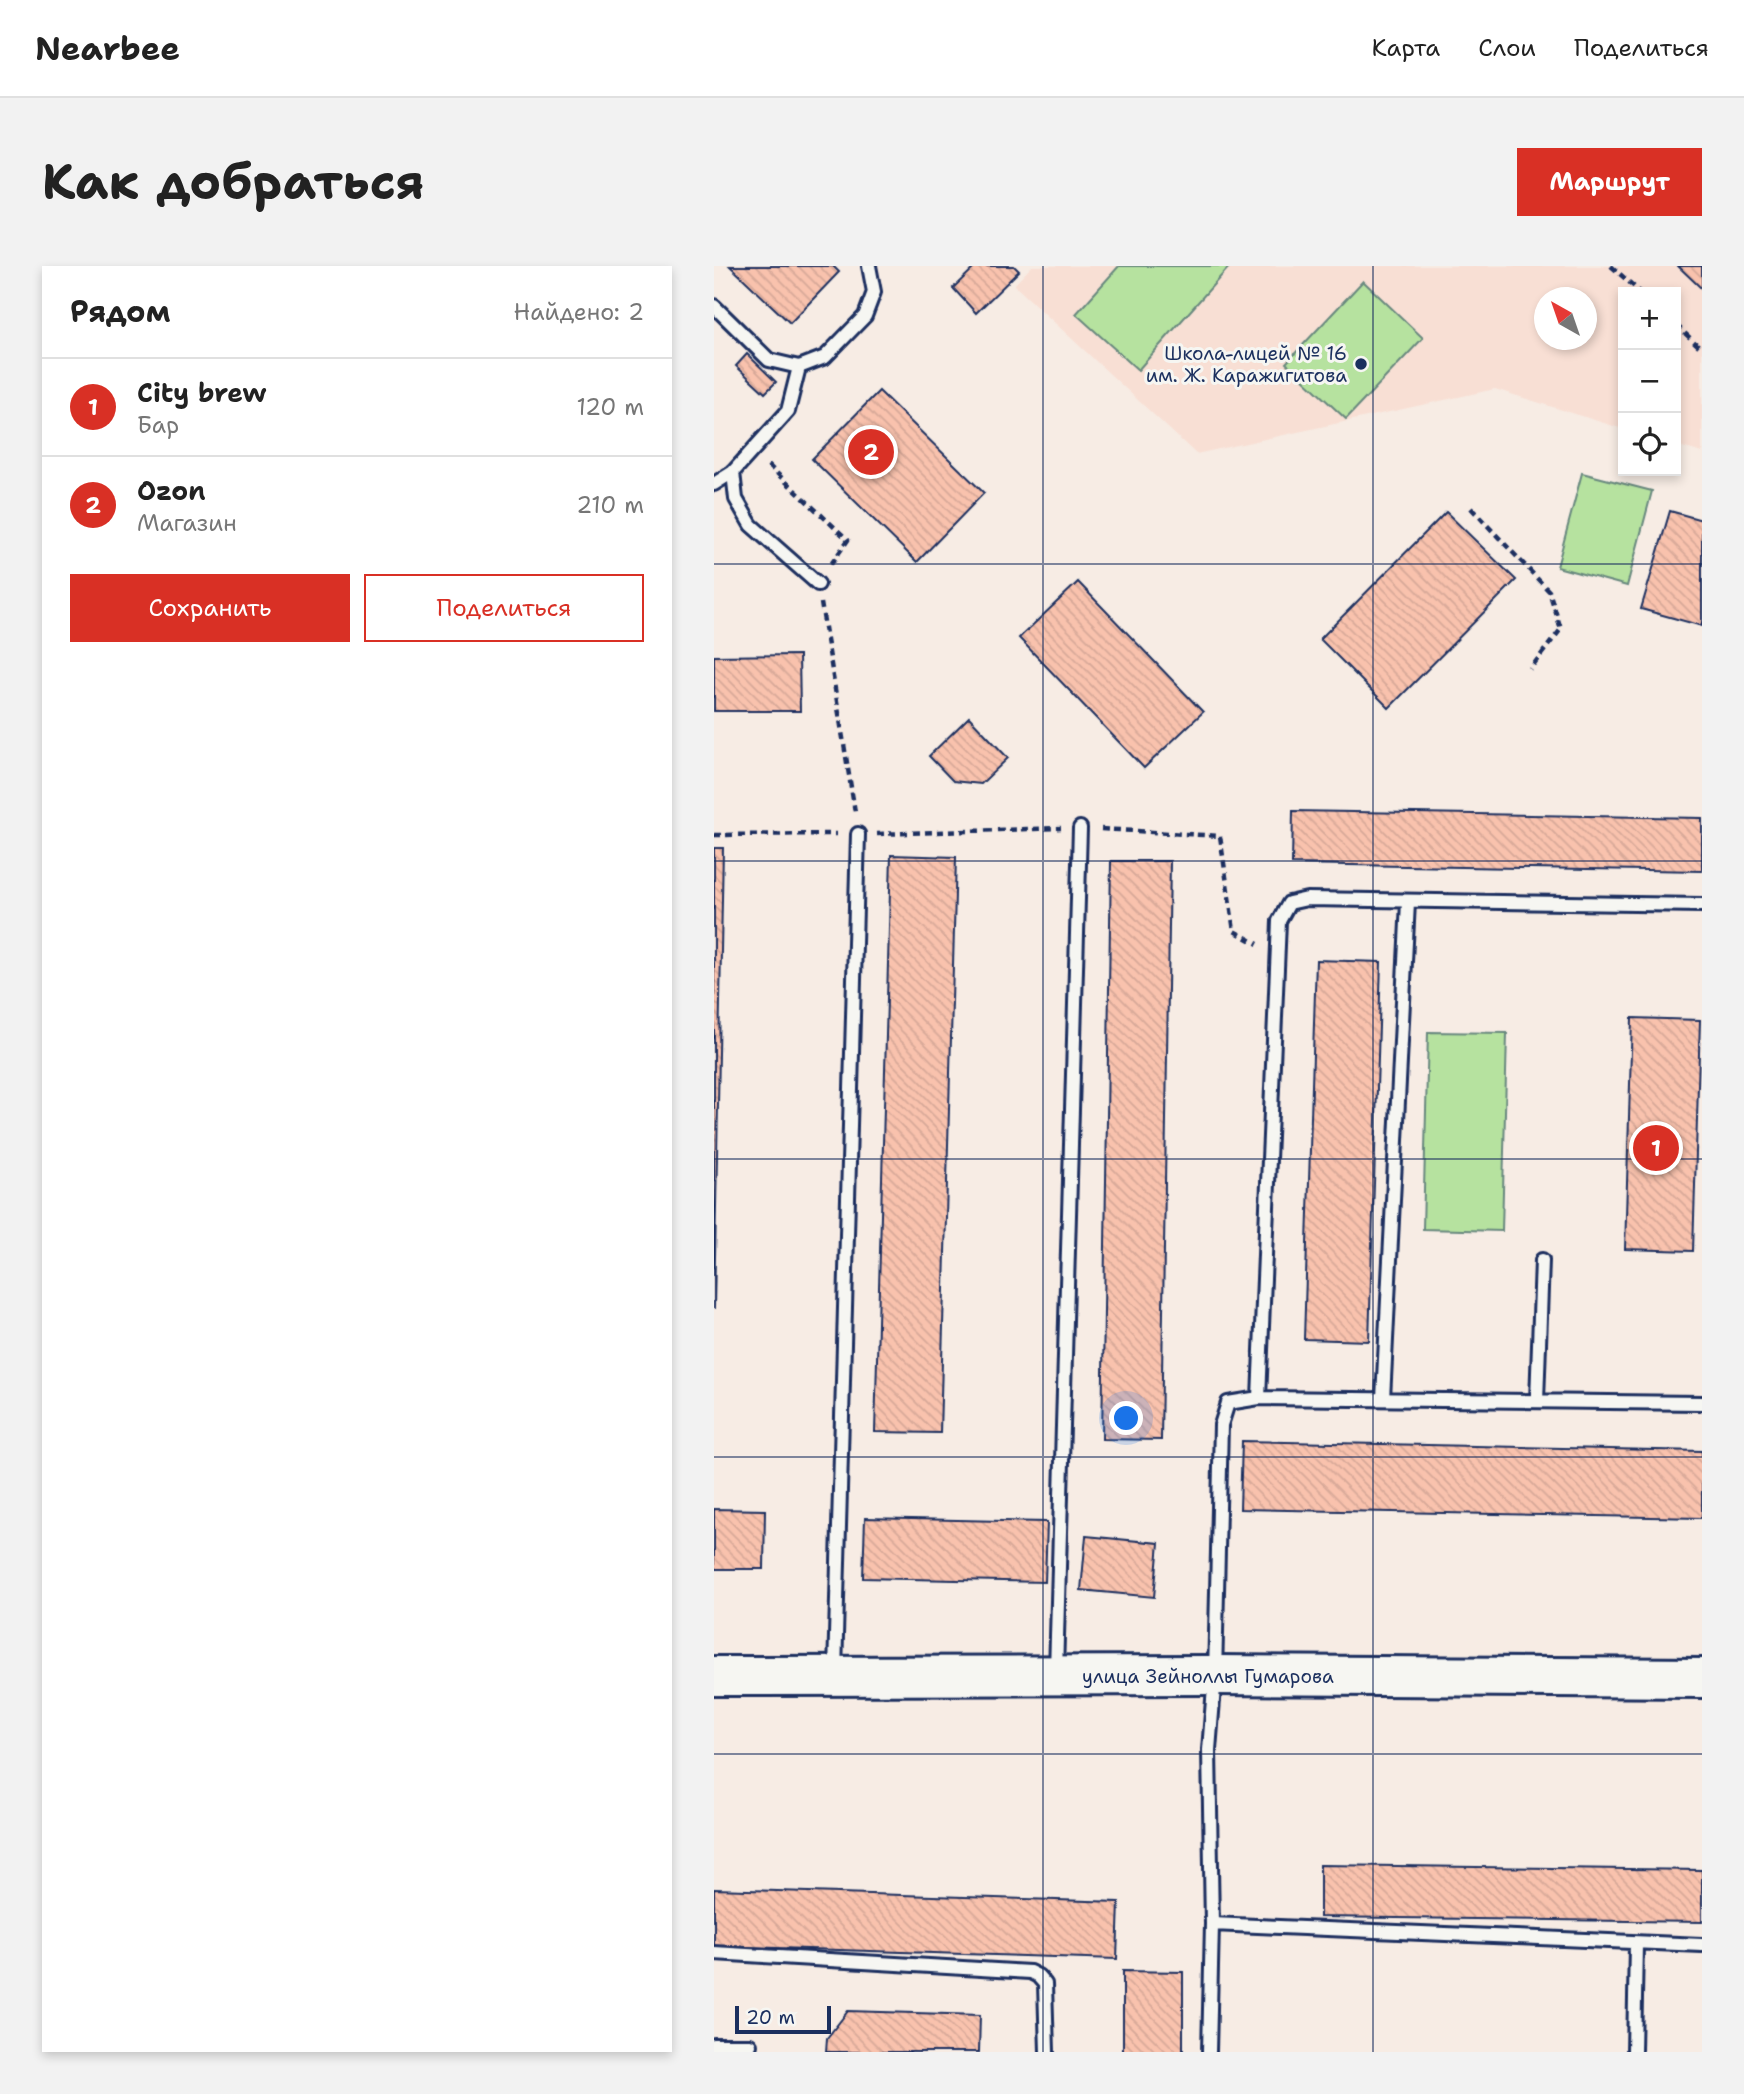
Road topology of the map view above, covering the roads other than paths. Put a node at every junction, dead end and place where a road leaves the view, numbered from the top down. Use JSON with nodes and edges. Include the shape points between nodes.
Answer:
{"nodes":[{"id":1,"x":869,"y":266,"type":"edge"},
{"id":2,"x":714,"y":306,"type":"edge"},
{"id":3,"x":799,"y":367,"type":"junction"},
{"id":4,"x":733,"y":472,"type":"junction"},
{"id":5,"x":714,"y":484,"type":"edge"},
{"id":6,"x":818,"y":583,"type":"road end"},
{"id":7,"x":1080,"y":828,"type":"road end"},
{"id":8,"x":858,"y":834,"type":"road end"},
{"id":9,"x":1408,"y":902,"type":"junction"},
{"id":10,"x":1702,"y":905,"type":"edge"},
{"id":11,"x":1542,"y":1259,"type":"dead end"},
{"id":12,"x":1259,"y":1398,"type":"junction"},
{"id":13,"x":1383,"y":1399,"type":"junction"},
{"id":14,"x":1537,"y":1401,"type":"junction"},
{"id":15,"x":1702,"y":1403,"type":"edge"},
{"id":16,"x":1215,"y":1675,"type":"junction"},
{"id":17,"x":714,"y":1676,"type":"edge"},
{"id":18,"x":835,"y":1676,"type":"junction"},
{"id":19,"x":1056,"y":1676,"type":"junction"},
{"id":20,"x":1702,"y":1678,"type":"edge"},
{"id":21,"x":1212,"y":1924,"type":"junction"},
{"id":22,"x":1636,"y":1944,"type":"junction"},
{"id":23,"x":1702,"y":1945,"type":"edge"},
{"id":24,"x":714,"y":1953,"type":"edge"},
{"id":25,"x":714,"y":2045,"type":"edge"},
{"id":26,"x":750,"y":2045,"type":"dead end"},
{"id":27,"x":1047,"y":2052,"type":"edge"},
{"id":28,"x":1209,"y":2052,"type":"edge"},
{"id":29,"x":1634,"y":2052,"type":"edge"}],
"edges":[{"from":1,"to":3,"type":"lane","via":[[874,292],[865,316],[825,357]]},
{"from":2,"to":3,"type":"lane","via":[[769,360]]},
{"from":3,"to":4,"type":"lane","via":[[788,411]]},
{"from":4,"to":5,"type":"lane"},
{"from":4,"to":6,"type":"lane","via":[[736,499],[751,525]]},
{"from":7,"to":19,"type":"lane"},
{"from":8,"to":18,"type":"lane"},
{"from":9,"to":10,"type":"lane"},
{"from":9,"to":12,"type":"lane","via":[[1307,899],[1289,903],[1279,921]]},
{"from":9,"to":13,"type":"lane"},
{"from":11,"to":14,"type":"lane"},
{"from":12,"to":13,"type":"lane"},
{"from":12,"to":16,"type":"lane","via":[[1228,1403],[1221,1425]]},
{"from":13,"to":14,"type":"lane"},
{"from":14,"to":15,"type":"lane"},
{"from":16,"to":19,"type":"main road","name":"улица Зейноллы Гумарова"},
{"from":16,"to":20,"type":"main road","name":"улица Зейноллы Гумарова"},
{"from":16,"to":21,"type":"lane","via":[[1209,1750]]},
{"from":17,"to":18,"type":"main road","name":"улица Зейноллы Гумарова"},
{"from":18,"to":19,"type":"main road","name":"улица Зейноллы Гумарова"},
{"from":21,"to":22,"type":"lane"},
{"from":21,"to":28,"type":"lane"},
{"from":22,"to":23,"type":"lane"},
{"from":22,"to":29,"type":"lane"},
{"from":24,"to":27,"type":"lane","via":[[1030,1972],[1045,1984]]},
{"from":25,"to":26,"type":"lane"}]}
